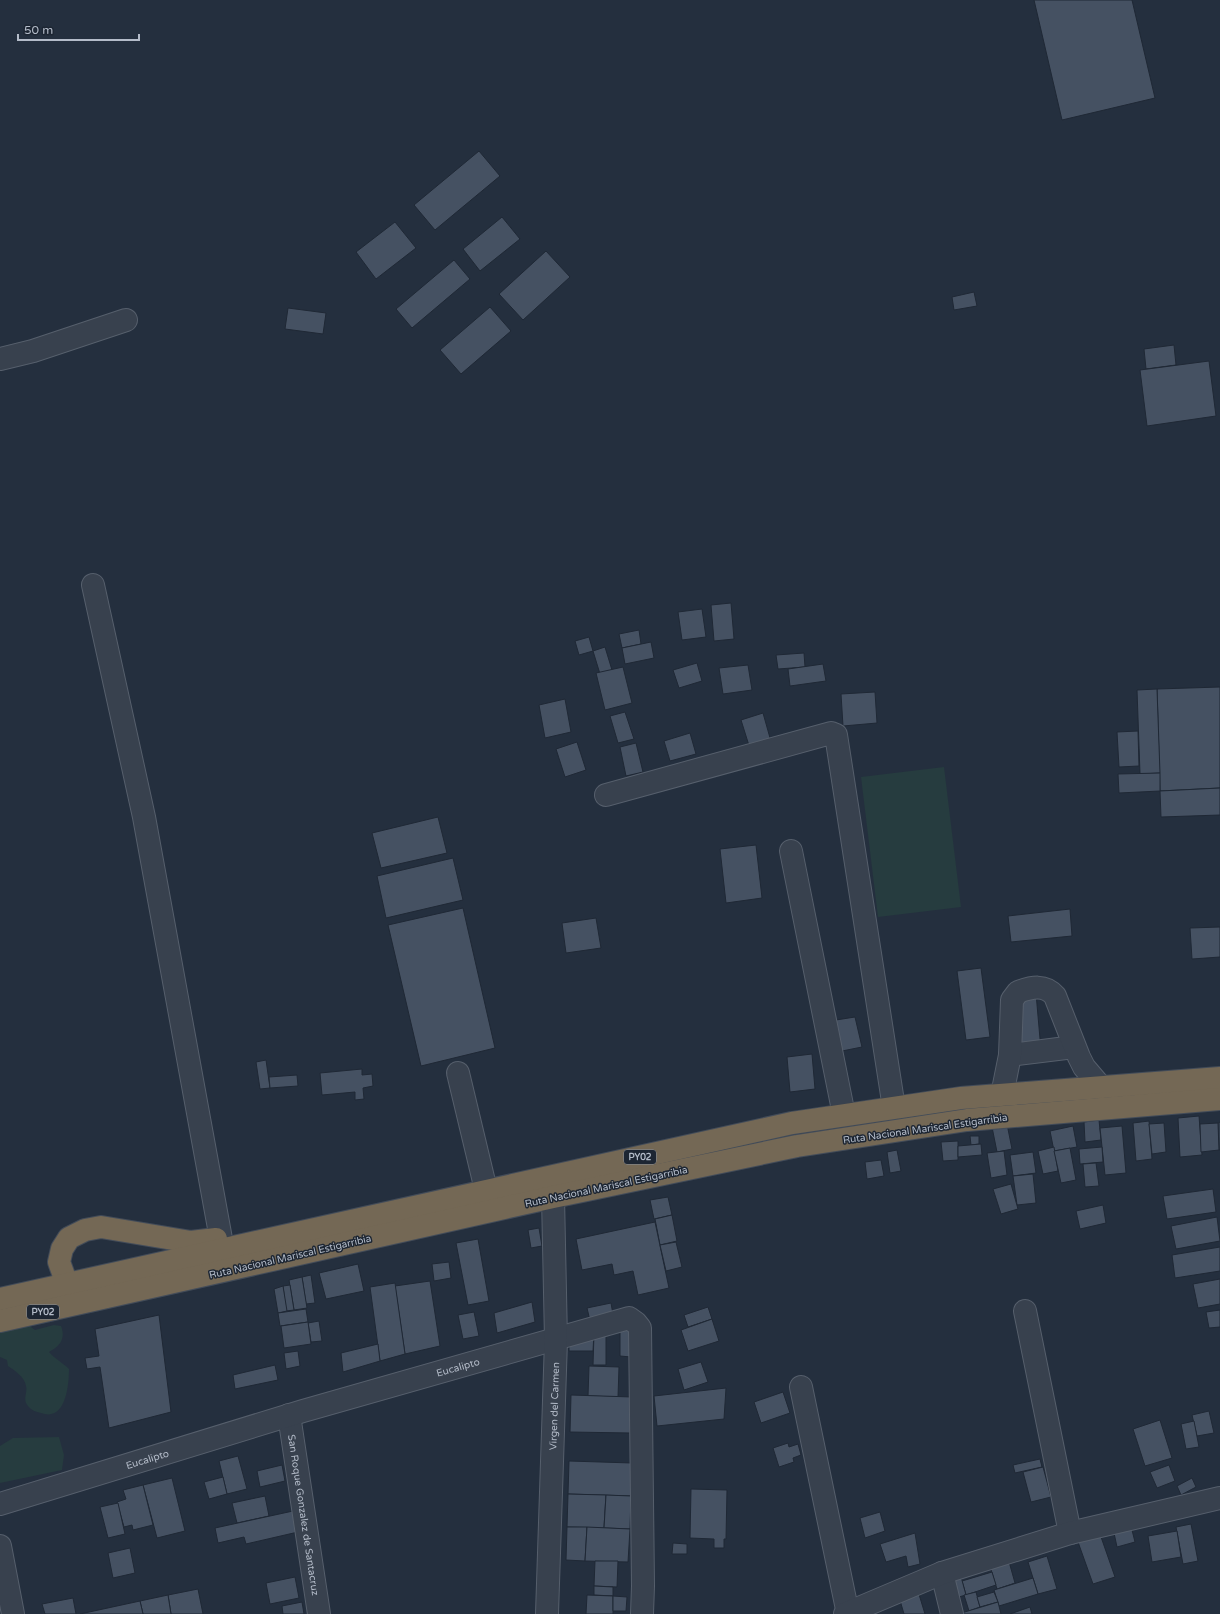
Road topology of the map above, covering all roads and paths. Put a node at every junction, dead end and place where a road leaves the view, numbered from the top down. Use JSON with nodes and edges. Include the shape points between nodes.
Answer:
{"nodes":[{"id":1,"x":126,"y":320,"type":"dead end"},
{"id":2,"x":0,"y":359,"type":"edge"},
{"id":3,"x":93,"y":585,"type":"dead end"},
{"id":4,"x":606,"y":795,"type":"dead end"},
{"id":5,"x":791,"y":851,"type":"dead end"},
{"id":6,"x":1074,"y":1047,"type":"junction"},
{"id":7,"x":1010,"y":1056,"type":"junction"},
{"id":8,"x":458,"y":1073,"type":"dead end"},
{"id":9,"x":1220,"y":1078,"type":"edge"},
{"id":10,"x":1101,"y":1087,"type":"junction"},
{"id":11,"x":1002,"y":1095,"type":"junction"},
{"id":12,"x":1220,"y":1099,"type":"edge"},
{"id":13,"x":894,"y":1108,"type":"junction"},
{"id":14,"x":844,"y":1116,"type":"junction"},
{"id":15,"x":486,"y":1190,"type":"junction"},
{"id":16,"x":553,"y":1197,"type":"junction"},
{"id":17,"x":354,"y":1220,"type":"junction"},
{"id":18,"x":221,"y":1239,"type":"junction"},
{"id":19,"x":67,"y":1284,"type":"junction"},
{"id":20,"x":0,"y":1299,"type":"edge"},
{"id":21,"x":86,"y":1302,"type":"junction"},
{"id":22,"x":1026,"y":1311,"type":"dead end"},
{"id":23,"x":0,"y":1322,"type":"edge"},
{"id":24,"x":556,"y":1340,"type":"junction"},
{"id":25,"x":801,"y":1387,"type":"dead end"},
{"id":26,"x":290,"y":1415,"type":"junction"},
{"id":27,"x":1220,"y":1498,"type":"edge"},
{"id":28,"x":0,"y":1504,"type":"edge"},
{"id":29,"x":1070,"y":1533,"type":"junction"},
{"id":30,"x":0,"y":1546,"type":"edge"},
{"id":31,"x":942,"y":1573,"type":"junction"},
{"id":32,"x":13,"y":1614,"type":"edge"},
{"id":33,"x":319,"y":1614,"type":"edge"},
{"id":34,"x":547,"y":1614,"type":"edge"},
{"id":35,"x":642,"y":1614,"type":"edge"},
{"id":36,"x":847,"y":1614,"type":"edge"},
{"id":37,"x":952,"y":1614,"type":"edge"}],
"edges":[{"from":1,"to":2,"type":"street"},
{"from":3,"to":18,"type":"street","via":[[144,817]]},
{"from":4,"to":13,"type":"street","via":[[831,733],[836,735]]},
{"from":5,"to":14,"type":"street"},
{"from":6,"to":7,"type":"street"},
{"from":6,"to":7,"type":"street","via":[[1051,991],[1046,988],[1032,988],[1018,992],[1012,1000]]},
{"from":6,"to":10,"type":"street","via":[[1084,1067]]},
{"from":7,"to":11,"type":"street"},
{"from":8,"to":15,"type":"street"},
{"from":9,"to":10,"type":"highway","name":"Ruta Nacional Mariscal Estigarribia","number":"PY02"},
{"from":10,"to":11,"type":"highway","name":"Ruta Nacional Mariscal Estigarribia","number":"PY02"},
{"from":11,"to":13,"type":"highway","name":"Ruta Nacional Mariscal Estigarribia","number":"PY02"},
{"from":12,"to":16,"type":"highway","name":"Ruta Nacional Mariscal Estigarribia","number":"PY02","via":[[967,1120],[797,1146]]},
{"from":13,"to":14,"type":"highway","name":"Ruta Nacional Mariscal Estigarribia","number":"PY02"},
{"from":14,"to":15,"type":"highway","name":"Ruta Nacional Mariscal Estigarribia","number":"PY02","via":[[784,1125]]},
{"from":15,"to":17,"type":"highway","name":"Ruta Nacional Mariscal Estigarribia","number":"PY02"},
{"from":16,"to":21,"type":"highway","name":"Ruta Nacional Mariscal Estigarribia","number":"PY02"},
{"from":16,"to":24,"type":"street","name":"Virgen del Carmen"},
{"from":17,"to":18,"type":"highway","via":[[276,1229]]},
{"from":17,"to":19,"type":"highway","name":"Ruta Nacional Mariscal Estigarribia","number":"PY02"},
{"from":18,"to":19,"type":"highway","via":[[191,1242],[101,1227],[85,1230],[69,1238],[62,1249],[59,1262]]},
{"from":19,"to":20,"type":"highway","name":"Ruta Nacional Mariscal Estigarribia","number":"PY02"},
{"from":19,"to":21,"type":"highway"},
{"from":21,"to":23,"type":"highway","name":"Ruta Nacional Mariscal Estigarribia","number":"PY02"},
{"from":22,"to":29,"type":"street"},
{"from":24,"to":26,"type":"street","name":"Eucalipto"},
{"from":24,"to":34,"type":"street","name":"Virgen del Carmen"},
{"from":24,"to":35,"type":"street","name":"Eucalipto","via":[[629,1318],[640,1328]]},
{"from":25,"to":36,"type":"street"},
{"from":26,"to":28,"type":"street","name":"Eucalipto"},
{"from":26,"to":33,"type":"street","name":"San Roque Gonzalez de Santacruz"},
{"from":27,"to":29,"type":"street"},
{"from":29,"to":31,"type":"street"},
{"from":30,"to":32,"type":"street"},
{"from":31,"to":36,"type":"street"},
{"from":31,"to":37,"type":"street"}]}
